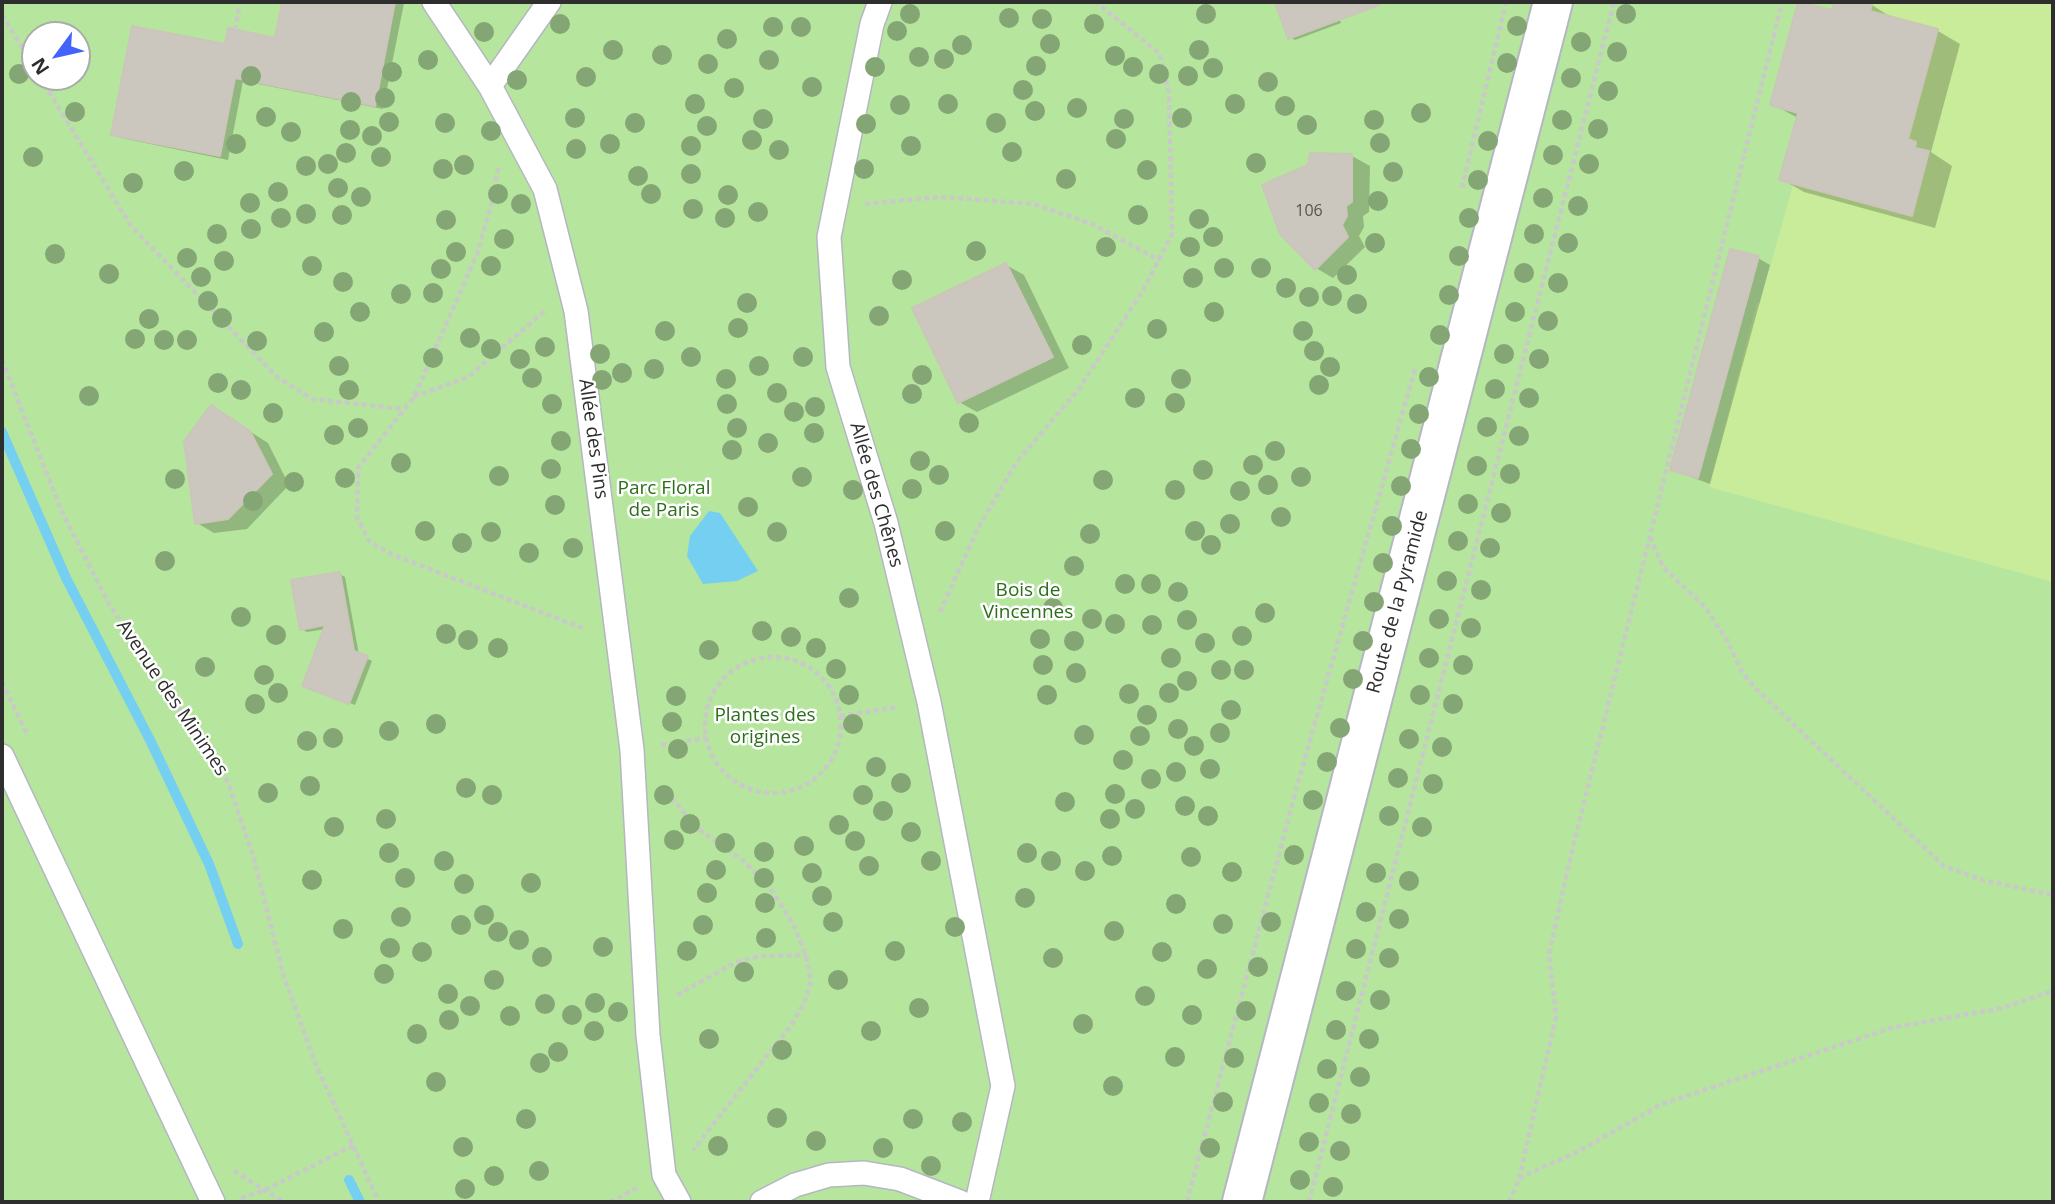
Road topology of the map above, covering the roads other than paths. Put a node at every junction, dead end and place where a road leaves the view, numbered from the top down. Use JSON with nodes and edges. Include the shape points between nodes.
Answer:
{"nodes":[{"id":1,"x":434,"y":2,"type":"edge"},
{"id":2,"x":549,"y":2,"type":"edge"},
{"id":3,"x":880,"y":2,"type":"edge"},
{"id":4,"x":1553,"y":2,"type":"edge"},
{"id":5,"x":491,"y":86,"type":"junction"},
{"id":6,"x":2,"y":756,"type":"edge"},
{"id":7,"x":213,"y":1202,"type":"edge"},
{"id":8,"x":679,"y":1202,"type":"edge"},
{"id":9,"x":762,"y":1202,"type":"edge"},
{"id":10,"x":960,"y":1202,"type":"edge"},
{"id":11,"x":977,"y":1202,"type":"edge"},
{"id":12,"x":1242,"y":1202,"type":"edge"}],
"edges":[{"from":1,"to":5,"type":"lane","name":"Allée des Pins"},
{"from":2,"to":5,"type":"lane"},
{"from":3,"to":11,"type":"lane","name":"Allée des Chênes","via":[[829,237],[838,367],[887,523],[929,702],[1003,1086]]},
{"from":4,"to":12,"type":"street","name":"Route de la Pyramide"},
{"from":5,"to":8,"type":"lane","name":"Allée des Pins","via":[[545,189],[576,311],[632,750],[647,1025],[664,1175]]},
{"from":6,"to":7,"type":"lane"},
{"from":9,"to":10,"type":"lane","via":[[794,1185],[829,1175],[864,1173],[900,1179]]}]}
